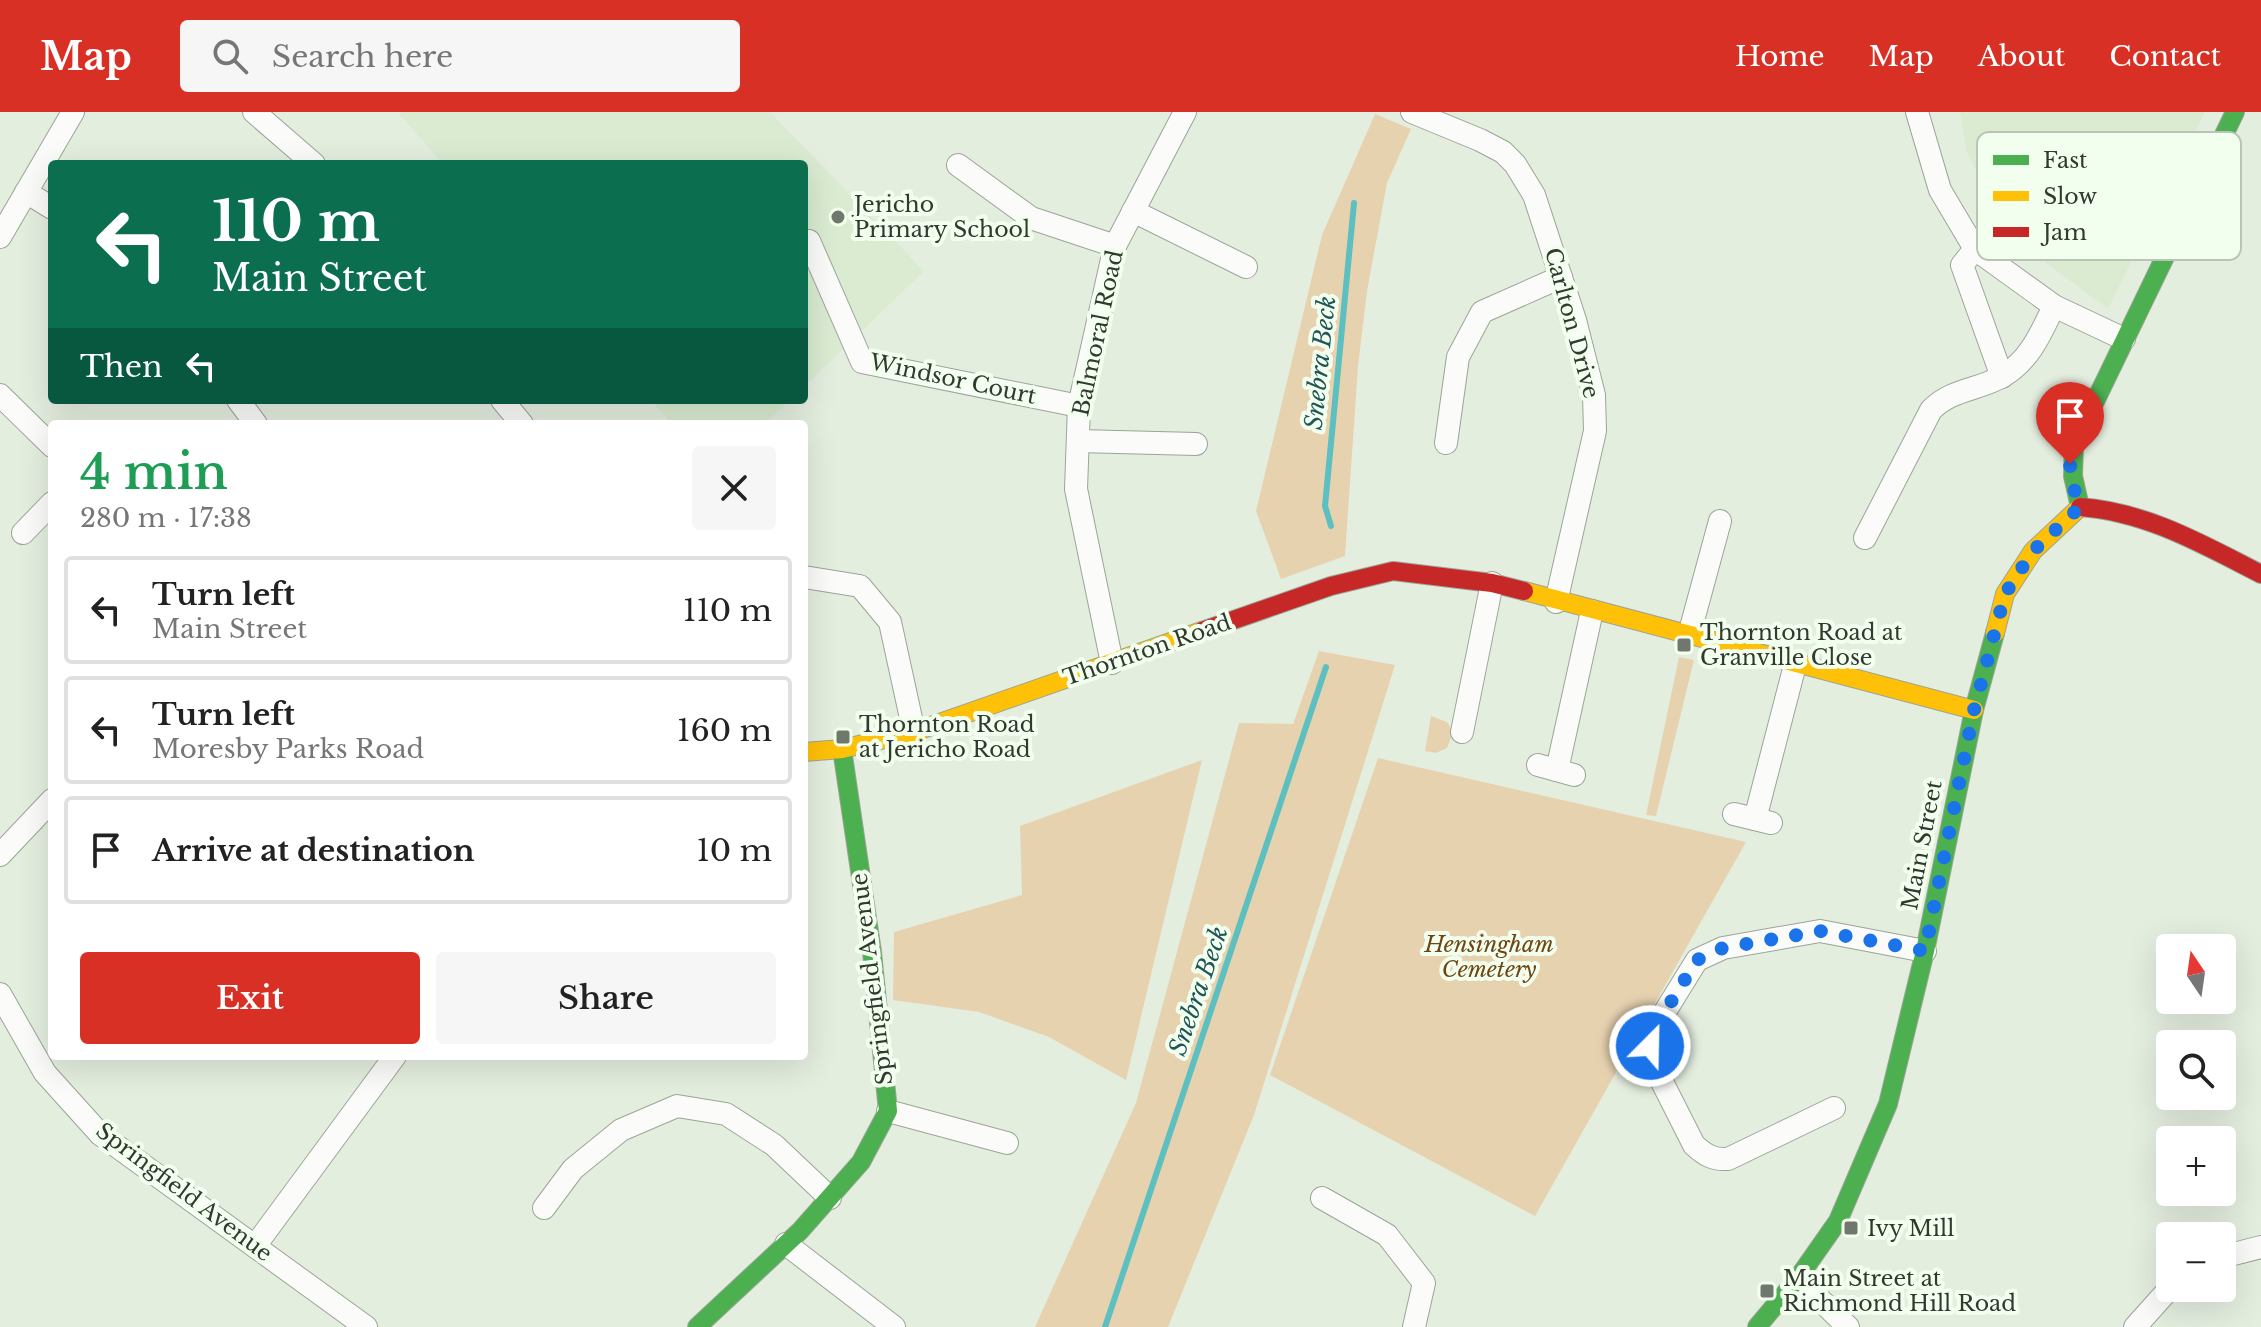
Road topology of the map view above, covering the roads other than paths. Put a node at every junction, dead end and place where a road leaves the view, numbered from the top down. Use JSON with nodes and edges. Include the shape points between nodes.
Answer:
{"nodes":[{"id":1,"x":73,"y":112,"type":"edge"},
{"id":2,"x":254,"y":112,"type":"edge"},
{"id":3,"x":1185,"y":112,"type":"edge"},
{"id":4,"x":1412,"y":112,"type":"edge"},
{"id":5,"x":1917,"y":112,"type":"edge"},
{"id":6,"x":2235,"y":112,"type":"edge"},
{"id":7,"x":2225,"y":132,"type":"edge"},
{"id":8,"x":309,"y":160,"type":"edge"},
{"id":9,"x":958,"y":165,"type":"dead end"},
{"id":10,"x":26,"y":192,"type":"junction"},
{"id":11,"x":48,"y":206,"type":"edge"},
{"id":12,"x":1133,"y":211,"type":"junction"},
{"id":13,"x":0,"y":237,"type":"edge"},
{"id":14,"x":809,"y":241,"type":"dead end"},
{"id":15,"x":1115,"y":246,"type":"junction"},
{"id":16,"x":1975,"y":249,"type":"joint"},
{"id":17,"x":1990,"y":260,"type":"edge"},
{"id":18,"x":2163,"y":260,"type":"edge"},
{"id":19,"x":1246,"y":267,"type":"dead end"},
{"id":20,"x":1561,"y":277,"type":"junction"},
{"id":21,"x":2054,"y":306,"type":"junction"},
{"id":22,"x":2124,"y":339,"type":"junction"},
{"id":23,"x":2002,"y":377,"type":"junction"},
{"id":24,"x":0,"y":395,"type":"edge"},
{"id":25,"x":505,"y":404,"type":"edge"},
{"id":26,"x":1079,"y":406,"type":"junction"},
{"id":27,"x":519,"y":420,"type":"edge"},
{"id":28,"x":1078,"y":441,"type":"junction"},
{"id":29,"x":48,"y":442,"type":"edge"},
{"id":30,"x":1446,"y":443,"type":"dead end"},
{"id":31,"x":1196,"y":444,"type":"dead end"},
{"id":32,"x":48,"y":507,"type":"edge"},
{"id":33,"x":2080,"y":507,"type":"junction"},
{"id":34,"x":1720,"y":521,"type":"dead end"},
{"id":35,"x":23,"y":533,"type":"dead end"},
{"id":36,"x":1865,"y":538,"type":"dead end"},
{"id":37,"x":2261,"y":574,"type":"edge"},
{"id":38,"x":808,"y":578,"type":"edge"},
{"id":39,"x":1492,"y":583,"type":"junction"},
{"id":40,"x":1556,"y":602,"type":"junction"},
{"id":41,"x":1592,"y":611,"type":"junction"},
{"id":42,"x":1689,"y":635,"type":"junction"},
{"id":43,"x":1112,"y":663,"type":"junction"},
{"id":44,"x":1795,"y":665,"type":"junction"},
{"id":45,"x":1974,"y":710,"type":"junction"},
{"id":46,"x":1458,"y":719,"type":"dead end"},
{"id":47,"x":914,"y":732,"type":"junction"},
{"id":48,"x":842,"y":749,"type":"junction"},
{"id":49,"x":808,"y":752,"type":"edge"},
{"id":50,"x":1556,"y":770,"type":"dead end"},
{"id":51,"x":48,"y":804,"type":"edge"},
{"id":52,"x":1753,"y":819,"type":"dead end"},
{"id":53,"x":0,"y":855,"type":"edge"},
{"id":54,"x":1925,"y":951,"type":"junction"},
{"id":55,"x":0,"y":994,"type":"edge"},
{"id":56,"x":392,"y":1060,"type":"edge"},
{"id":57,"x":1834,"y":1108,"type":"dead end"},
{"id":58,"x":888,"y":1111,"type":"junction"},
{"id":59,"x":1007,"y":1143,"type":"dead end"},
{"id":60,"x":830,"y":1198,"type":"junction"},
{"id":61,"x":1322,"y":1198,"type":"dead end"},
{"id":62,"x":544,"y":1208,"type":"dead end"},
{"id":63,"x":786,"y":1244,"type":"junction"},
{"id":64,"x":255,"y":1246,"type":"junction"},
{"id":65,"x":2261,"y":1247,"type":"edge"},
{"id":66,"x":2236,"y":1253,"type":"edge"},
{"id":67,"x":1798,"y":1278,"type":"junction"},
{"id":68,"x":2158,"y":1302,"type":"edge"},
{"id":69,"x":2137,"y":1326,"type":"edge"},
{"id":70,"x":366,"y":1327,"type":"edge"},
{"id":71,"x":697,"y":1327,"type":"edge"},
{"id":72,"x":894,"y":1327,"type":"edge"},
{"id":73,"x":1414,"y":1327,"type":"edge"},
{"id":74,"x":1757,"y":1327,"type":"edge"},
{"id":75,"x":1848,"y":1327,"type":"edge"}],
"edges":[{"from":1,"to":10,"type":"street"},
{"from":2,"to":8,"type":"street"},
{"from":3,"to":12,"type":"street","name":"Balmoral Road"},
{"from":4,"to":20,"type":"street","name":"Carlton Drive","via":[[1480,140],[1515,164],[1534,195]]},
{"from":5,"to":16,"type":"street","via":[[1940,190]]},
{"from":6,"to":7,"type":"street"},
{"from":9,"to":15,"type":"street","via":[[1031,218]]},
{"from":10,"to":11,"type":"street"},
{"from":10,"to":13,"type":"street"},
{"from":12,"to":15,"type":"street","name":"Balmoral Road"},
{"from":12,"to":19,"type":"street"},
{"from":14,"to":26,"type":"street","name":"Windsor Court","via":[[862,362]]},
{"from":15,"to":26,"type":"street","name":"Balmoral Road"},
{"from":16,"to":23,"type":"street","via":[[1962,265]]},
{"from":17,"to":21,"type":"street"},
{"from":18,"to":22,"type":"street"},
{"from":20,"to":30,"type":"street","via":[[1482,312],[1458,357]]},
{"from":20,"to":40,"type":"street","name":"Carlton Drive","via":[[1596,415]]},
{"from":21,"to":22,"type":"street"},
{"from":21,"to":23,"type":"street","via":[[2034,347]]},
{"from":22,"to":33,"type":"street","via":[[2074,445],[2070,464]]},
{"from":23,"to":36,"type":"street","via":[[1941,399],[1931,410]]},
{"from":24,"to":29,"type":"street"},
{"from":25,"to":27,"type":"street"},
{"from":26,"to":28,"type":"street","name":"Balmoral Road"},
{"from":28,"to":31,"type":"street"},
{"from":28,"to":43,"type":"street","name":"Balmoral Road","via":[[1076,489]]},
{"from":32,"to":35,"type":"street"},
{"from":33,"to":37,"type":"street","via":[[2102,507],[2163,525]]},
{"from":33,"to":45,"type":"street","name":"Main Street","via":[[2033,551],[2008,588]]},
{"from":34,"to":42,"type":"street"},
{"from":38,"to":47,"type":"street","via":[[860,586],[890,622]]},
{"from":39,"to":40,"type":"street","name":"Thornton Road"},
{"from":39,"to":43,"type":"street","name":"Thornton Road","via":[[1393,571],[1331,586]]},
{"from":39,"to":46,"type":"street"},
{"from":40,"to":41,"type":"street","name":"Thornton Road"},
{"from":41,"to":42,"type":"street","name":"Thornton Road"},
{"from":41,"to":50,"type":"street"},
{"from":42,"to":44,"type":"street","name":"Thornton Road"},
{"from":43,"to":47,"type":"street","name":"Thornton Road"},
{"from":44,"to":45,"type":"street","name":"Thornton Road"},
{"from":44,"to":52,"type":"street"},
{"from":45,"to":54,"type":"street","name":"Main Street"},
{"from":47,"to":48,"type":"street","name":"Thornton Road"},
{"from":48,"to":49,"type":"street","name":"Thornton Road"},
{"from":48,"to":58,"type":"street","name":"Springfield Avenue","via":[[872,952]]},
{"from":51,"to":53,"type":"street"},
{"from":54,"to":57,"type":"street","via":[[1820,931],[1723,948],[1697,960],[1653,1031],[1655,1068],[1694,1145],[1715,1160],[1728,1159]]},
{"from":54,"to":67,"type":"street","name":"Main Street","via":[[1888,1104],[1838,1221]]},
{"from":55,"to":64,"type":"street","name":"Springfield Avenue","via":[[45,1073],[100,1134]]},
{"from":56,"to":64,"type":"street"},
{"from":58,"to":59,"type":"street"},
{"from":58,"to":60,"type":"street","name":"Springfield Avenue","via":[[861,1162]]},
{"from":60,"to":62,"type":"street","via":[[774,1145],[726,1114],[677,1106],[621,1130],[573,1169]]},
{"from":60,"to":63,"type":"street","name":"Springfield Avenue"},
{"from":61,"to":73,"type":"street","via":[[1387,1235],[1424,1283]]},
{"from":63,"to":71,"type":"street","name":"Springfield Avenue"},
{"from":63,"to":72,"type":"street"},
{"from":64,"to":70,"type":"street","name":"Springfield Avenue"},
{"from":65,"to":66,"type":"street"},
{"from":67,"to":74,"type":"street","name":"Main Street"},
{"from":67,"to":75,"type":"street"},
{"from":68,"to":69,"type":"street"}]}
